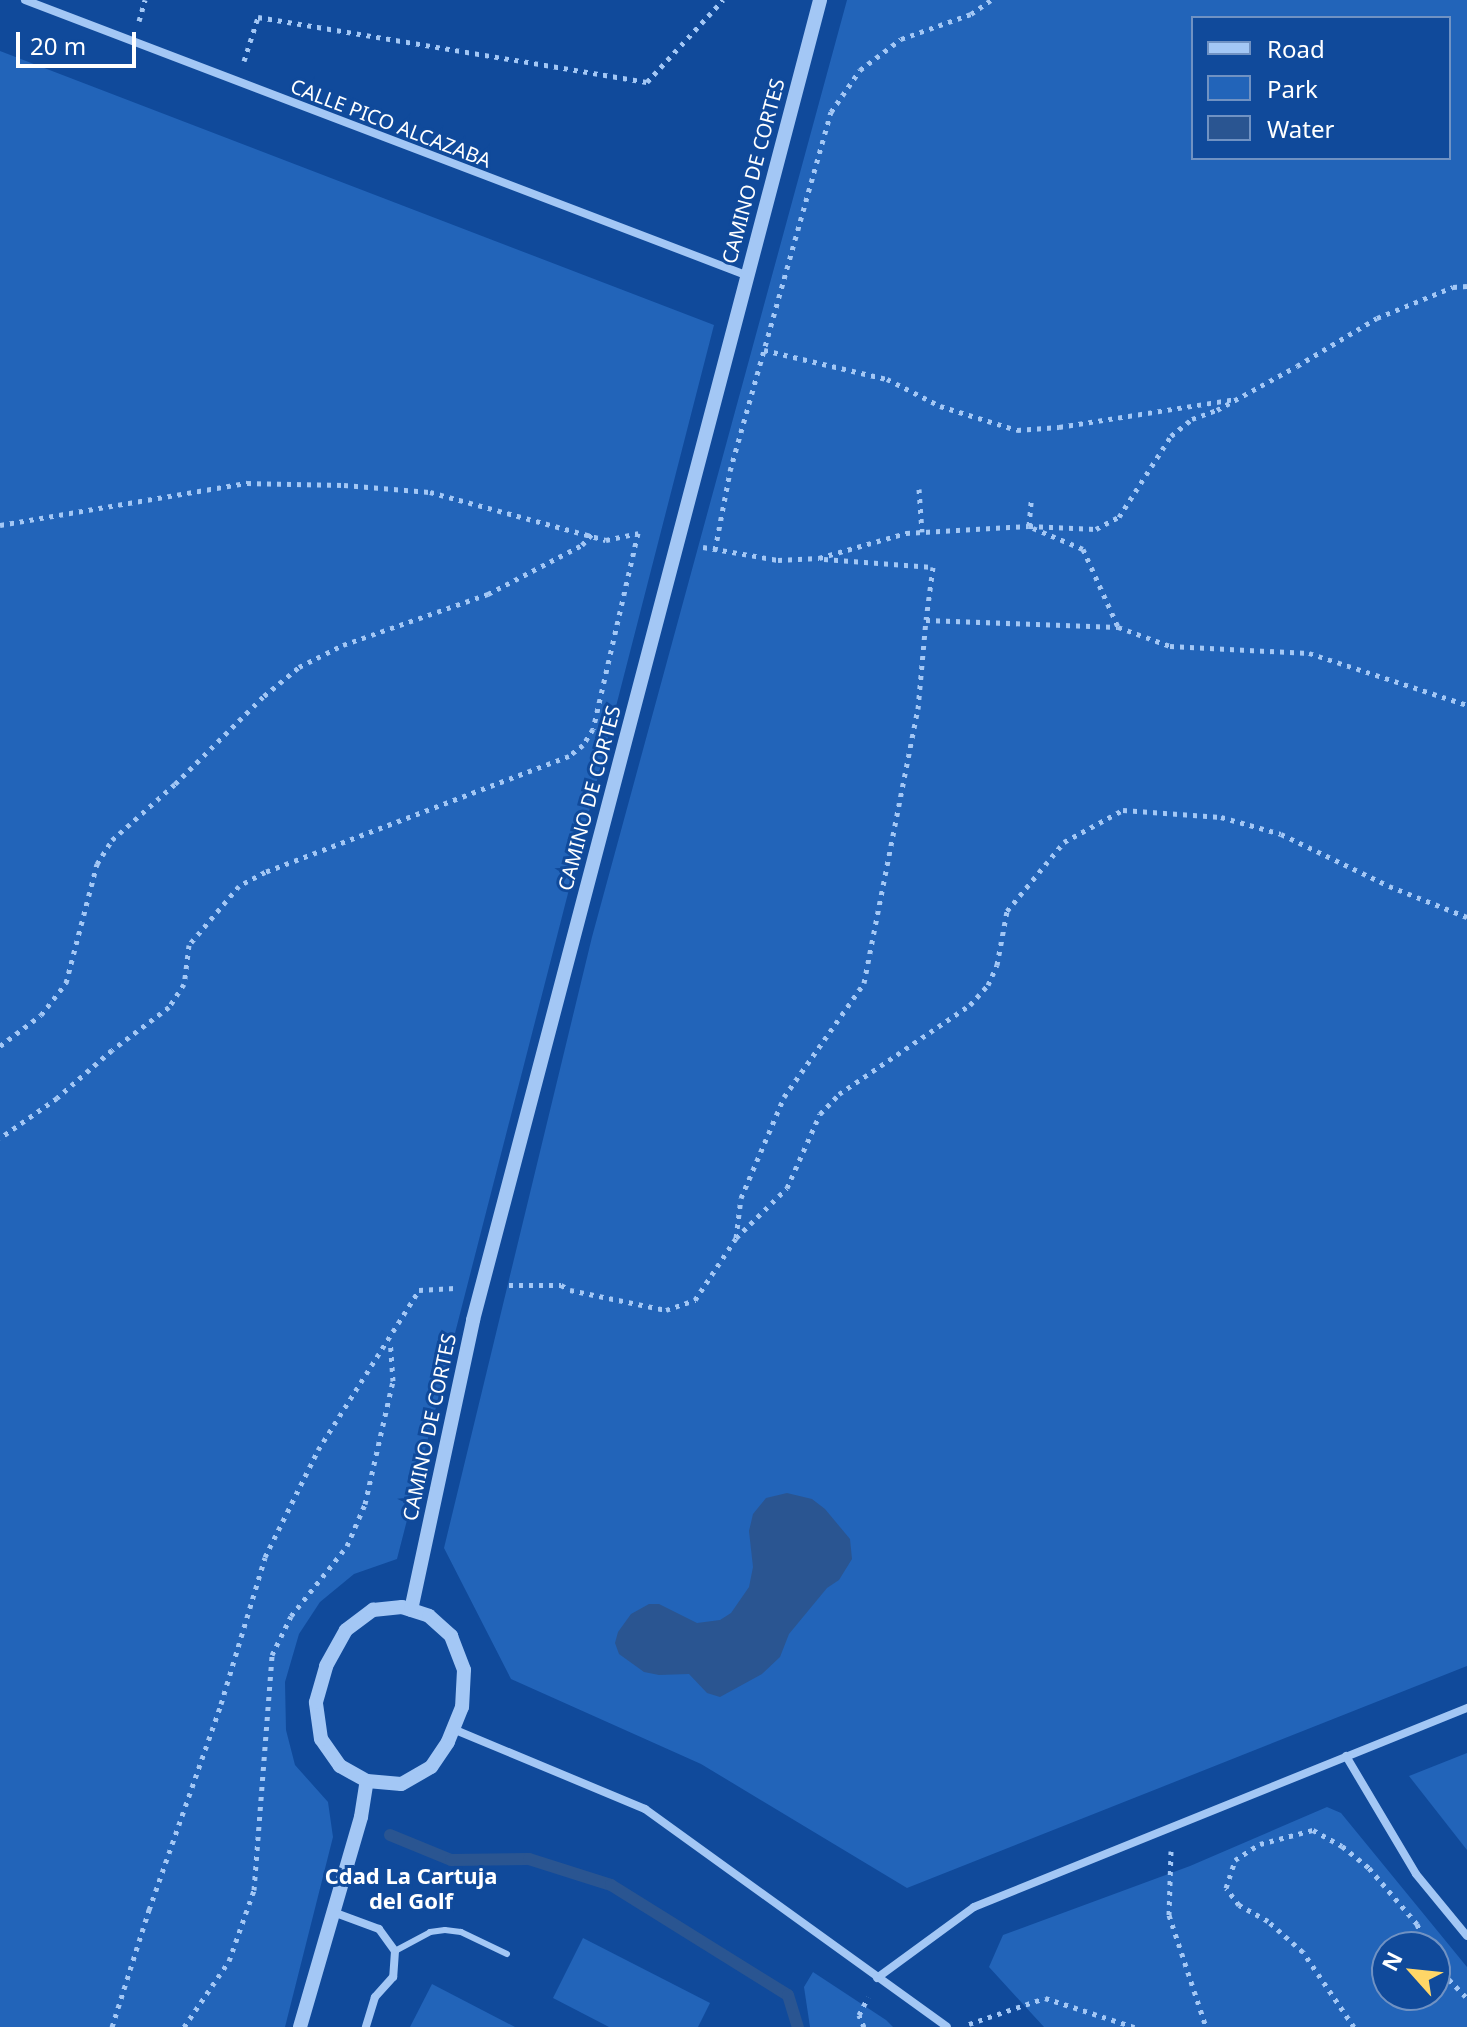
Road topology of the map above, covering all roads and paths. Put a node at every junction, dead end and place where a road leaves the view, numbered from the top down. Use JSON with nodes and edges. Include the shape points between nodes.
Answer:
{"nodes":[{"id":1,"x":25,"y":0,"type":"edge"},
{"id":2,"x":723,"y":0,"type":"edge"},
{"id":3,"x":820,"y":0,"type":"edge"},
{"id":4,"x":991,"y":0,"type":"edge"},
{"id":5,"x":237,"y":81,"type":"junction"},
{"id":6,"x":746,"y":275,"type":"junction"},
{"id":7,"x":1467,"y":286,"type":"edge"},
{"id":8,"x":764,"y":350,"type":"junction"},
{"id":9,"x":1237,"y":399,"type":"junction"},
{"id":10,"x":919,"y":489,"type":"dead end"},
{"id":11,"x":1031,"y":501,"type":"dead end"},
{"id":12,"x":0,"y":525,"type":"edge"},
{"id":13,"x":1029,"y":526,"type":"junction"},
{"id":14,"x":922,"y":532,"type":"junction"},
{"id":15,"x":638,"y":533,"type":"junction"},
{"id":16,"x":592,"y":534,"type":"junction"},
{"id":17,"x":679,"y":541,"type":"junction"},
{"id":18,"x":715,"y":550,"type":"junction"},
{"id":19,"x":819,"y":558,"type":"junction"},
{"id":20,"x":926,"y":620,"type":"junction"},
{"id":21,"x":1118,"y":627,"type":"junction"},
{"id":22,"x":1467,"y":705,"type":"edge"},
{"id":23,"x":1467,"y":917,"type":"edge"},
{"id":24,"x":0,"y":1046,"type":"edge"},
{"id":25,"x":0,"y":1138,"type":"edge"},
{"id":26,"x":736,"y":1238,"type":"junction"},
{"id":27,"x":484,"y":1286,"type":"junction"},
{"id":28,"x":411,"y":1610,"type":"junction"},
{"id":29,"x":1467,"y":1708,"type":"edge"},
{"id":30,"x":453,"y":1729,"type":"junction"},
{"id":31,"x":1346,"y":1756,"type":"junction"},
{"id":32,"x":367,"y":1781,"type":"junction"},
{"id":33,"x":1172,"y":1826,"type":"junction"},
{"id":34,"x":338,"y":1914,"type":"junction"},
{"id":35,"x":1420,"y":1931,"type":"edge"},
{"id":36,"x":1467,"y":1936,"type":"edge"},
{"id":37,"x":395,"y":1951,"type":"junction"},
{"id":38,"x":507,"y":1954,"type":"dead end"},
{"id":39,"x":877,"y":1978,"type":"junction"},
{"id":40,"x":1451,"y":1982,"type":"edge"},
{"id":41,"x":1467,"y":1998,"type":"edge"},
{"id":42,"x":112,"y":2027,"type":"edge"},
{"id":43,"x":300,"y":2027,"type":"edge"},
{"id":44,"x":366,"y":2027,"type":"edge"},
{"id":45,"x":947,"y":2027,"type":"edge"},
{"id":46,"x":961,"y":2027,"type":"edge"},
{"id":47,"x":1134,"y":2027,"type":"edge"},
{"id":48,"x":1206,"y":2027,"type":"edge"},
{"id":49,"x":1354,"y":2027,"type":"edge"}],
"edges":[{"from":1,"to":5,"type":"street","name":"CALLE PICO ALCAZABA"},
{"from":2,"to":5,"type":"path","via":[[647,82],[258,17]]},
{"from":3,"to":6,"type":"street","name":"CAMINO DE CORTES"},
{"from":4,"to":8,"type":"path","via":[[971,14],[901,39],[860,70],[831,112]]},
{"from":5,"to":6,"type":"street","name":"CALLE PICO ALCAZABA"},
{"from":6,"to":17,"type":"street","name":"CAMINO DE CORTES"},
{"from":7,"to":9,"type":"path","via":[[1377,318]]},
{"from":8,"to":9,"type":"path","via":[[887,379],[940,406],[1017,430]]},
{"from":8,"to":18,"type":"path","via":[[730,471]]},
{"from":9,"to":13,"type":"path","via":[[1192,419],[1171,436],[1128,507],[1108,525]]},
{"from":10,"to":14,"type":"path"},
{"from":11,"to":13,"type":"path"},
{"from":12,"to":16,"type":"path","via":[[247,483],[430,492]]},
{"from":13,"to":14,"type":"path"},
{"from":13,"to":21,"type":"path","via":[[1083,549]]},
{"from":14,"to":19,"type":"path"},
{"from":15,"to":16,"type":"path","via":[[606,540]]},
{"from":15,"to":17,"type":"path"},
{"from":15,"to":25,"type":"path","via":[[593,729],[583,745],[569,756],[239,886],[189,945],[184,984],[169,1007]]},
{"from":16,"to":24,"type":"path","via":[[582,545],[488,594],[343,645],[299,667],[264,696],[112,840],[97,864],[66,983],[41,1015]]},
{"from":17,"to":18,"type":"path"},
{"from":17,"to":27,"type":"street","name":"CAMINO DE CORTES"},
{"from":18,"to":19,"type":"path","via":[[778,560]]},
{"from":19,"to":20,"type":"path","via":[[933,567]]},
{"from":20,"to":21,"type":"path"},
{"from":20,"to":26,"type":"path","via":[[918,709],[864,983],[784,1097],[741,1198]]},
{"from":21,"to":22,"type":"path","via":[[1170,646],[1309,653]]},
{"from":23,"to":26,"type":"path","via":[[1281,834],[1221,817],[1123,810],[1064,842],[1007,911],[988,985],[952,1019],[839,1094],[820,1114],[787,1188]]},
{"from":26,"to":27,"type":"path","via":[[695,1300],[666,1310],[551,1284]]},
{"from":27,"to":28,"type":"street","name":"CAMINO DE CORTES"},
{"from":27,"to":42,"type":"path","via":[[419,1290],[311,1464],[265,1557]]},
{"from":28,"to":30,"type":"street","via":[[429,1616],[451,1636],[464,1670],[462,1707]]},
{"from":28,"to":32,"type":"street","via":[[373,1610],[346,1630],[326,1666],[316,1702],[321,1739],[340,1766]]},
{"from":29,"to":31,"type":"street"},
{"from":30,"to":32,"type":"street","via":[[431,1767],[401,1784]]},
{"from":30,"to":39,"type":"street","via":[[645,1809]]},
{"from":31,"to":33,"type":"street"},
{"from":31,"to":36,"type":"street","via":[[1416,1874]]},
{"from":32,"to":34,"type":"street"},
{"from":33,"to":39,"type":"street","via":[[974,1907]]},
{"from":33,"to":48,"type":"path","via":[[1169,1915]]},
{"from":34,"to":37,"type":"street","via":[[379,1929]]},
{"from":34,"to":43,"type":"street"},
{"from":35,"to":49,"type":"path","via":[[1369,1868],[1313,1830],[1260,1844],[1235,1860],[1226,1888],[1239,1905],[1268,1921],[1303,1952]]},
{"from":37,"to":38,"type":"lane","via":[[445,1930]]},
{"from":37,"to":44,"type":"street","via":[[393,1977],[375,1997]]},
{"from":39,"to":45,"type":"street"},
{"from":40,"to":41,"type":"path"},
{"from":46,"to":47,"type":"path","via":[[1045,1998]]}]}
